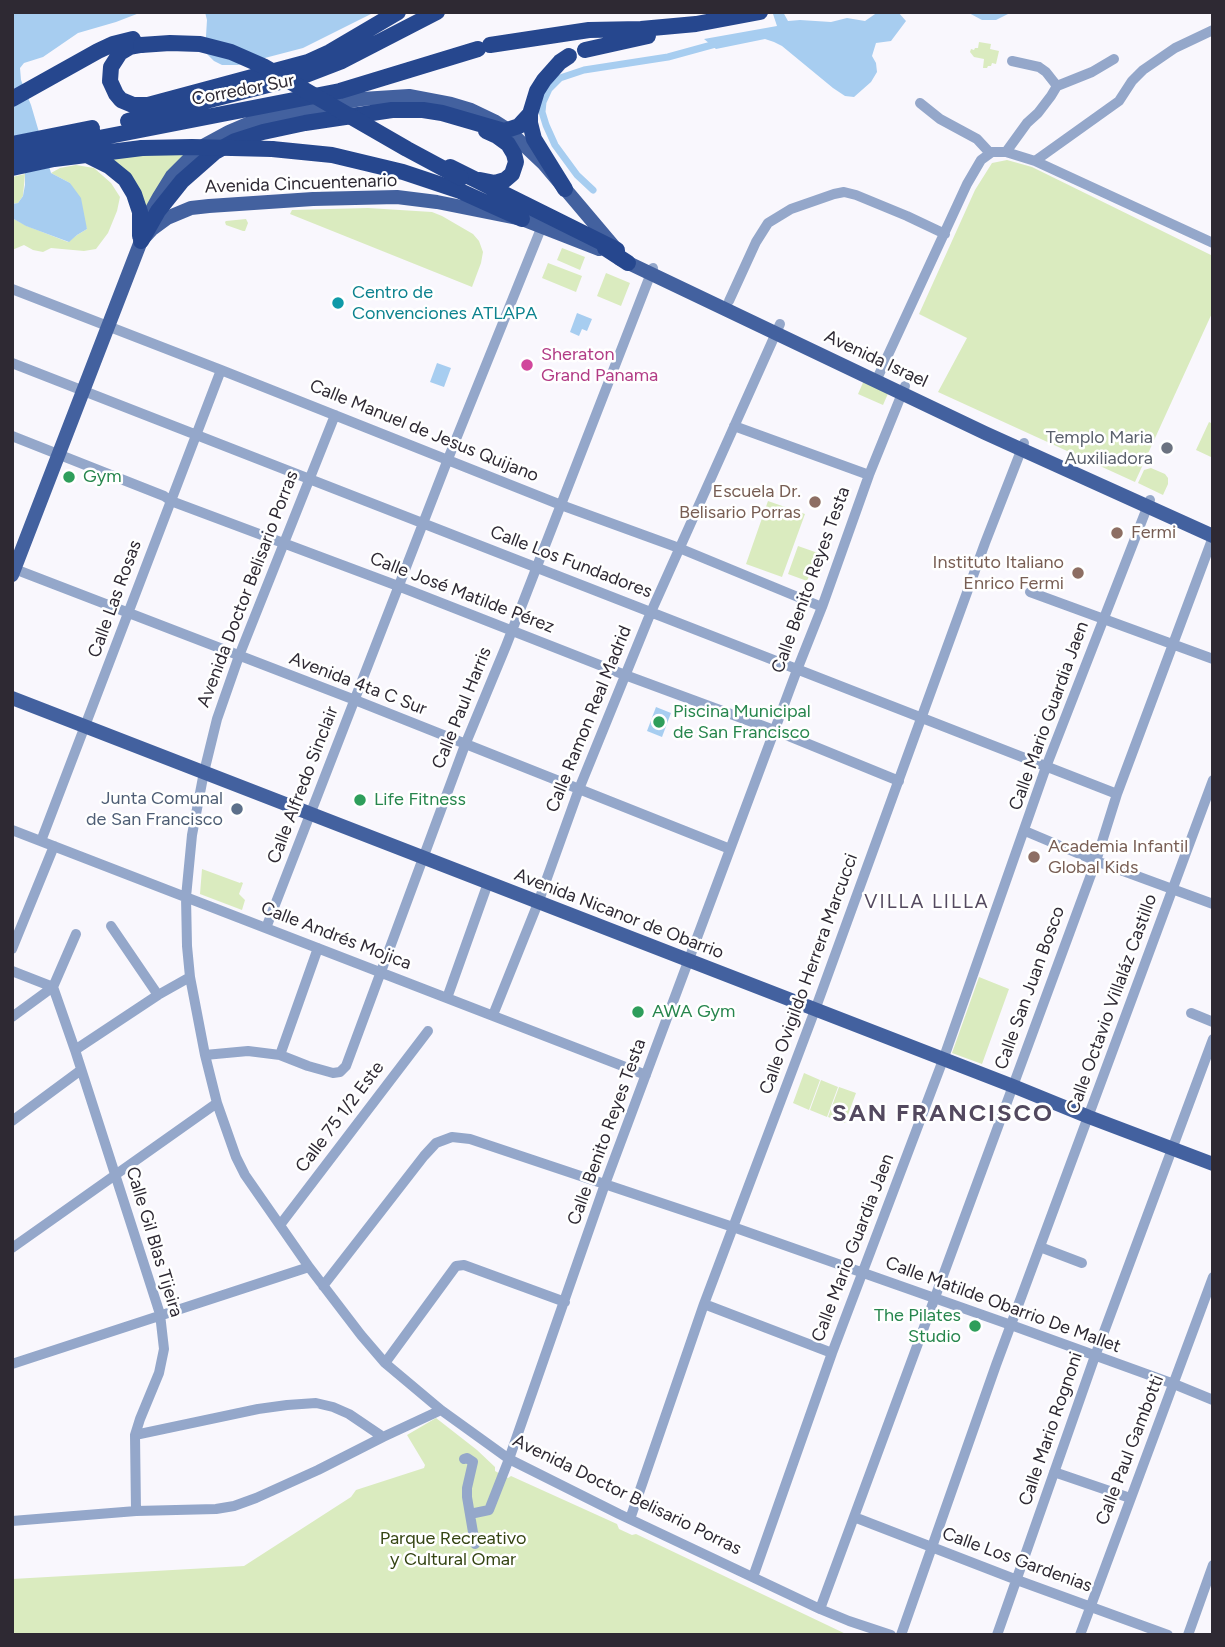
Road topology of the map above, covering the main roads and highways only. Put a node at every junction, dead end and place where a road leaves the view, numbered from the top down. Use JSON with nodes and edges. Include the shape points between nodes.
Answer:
{"nodes":[{"id":1,"x":398,"y":12,"type":"edge"},
{"id":2,"x":437,"y":12,"type":"edge"},
{"id":3,"x":760,"y":12,"type":"edge"},
{"id":4,"x":696,"y":24,"type":"junction"},
{"id":5,"x":142,"y":41,"type":"junction"},
{"id":6,"x":585,"y":50,"type":"dead end"},
{"id":7,"x":569,"y":56,"type":"dead end"},
{"id":8,"x":12,"y":99,"type":"edge"},
{"id":9,"x":442,"y":113,"type":"junction"},
{"id":10,"x":530,"y":114,"type":"junction"},
{"id":11,"x":508,"y":131,"type":"junction"},
{"id":12,"x":47,"y":148,"type":"junction"},
{"id":13,"x":13,"y":155,"type":"edge"},
{"id":14,"x":87,"y":155,"type":"junction"},
{"id":15,"x":459,"y":174,"type":"junction"},
{"id":16,"x":565,"y":189,"type":"junction"},
{"id":17,"x":522,"y":219,"type":"junction"},
{"id":18,"x":140,"y":243,"type":"junction"},
{"id":19,"x":617,"y":250,"type":"junction"},
{"id":20,"x":628,"y":263,"type":"junction"},
{"id":21,"x":651,"y":271,"type":"junction"},
{"id":22,"x":778,"y":328,"type":"junction"},
{"id":23,"x":1148,"y":503,"type":"junction"},
{"id":24,"x":1213,"y":528,"type":"edge"},
{"id":25,"x":1213,"y":536,"type":"edge"},
{"id":26,"x":13,"y":571,"type":"edge"},
{"id":27,"x":12,"y":698,"type":"edge"},
{"id":28,"x":1213,"y":1164,"type":"edge"}],
"edges":[{"from":1,"to":5,"type":"highway","via":[[308,62],[148,105],[133,105],[121,100],[112,88],[111,67],[120,53]]},
{"from":2,"to":12,"type":"highway","name":"Corredor Sur","via":[[303,76]]},
{"from":3,"to":4,"type":"highway","name":"Corredor Sur"},
{"from":4,"to":6,"type":"highway"},
{"from":4,"to":12,"type":"highway","name":"Corredor Sur","via":[[589,30],[484,47],[340,91]]},
{"from":5,"to":8,"type":"highway","via":[[113,44]]},
{"from":5,"to":15,"type":"highway","bridge":true,"via":[[163,36],[202,38],[245,50]]},
{"from":7,"to":10,"type":"highway","via":[[544,80]]},
{"from":9,"to":11,"type":"highway"},
{"from":9,"to":15,"type":"highway","via":[[497,136],[514,154],[514,170],[502,181],[491,183]]},
{"from":9,"to":18,"type":"highway","via":[[378,111],[235,141],[182,181]]},
{"from":10,"to":11,"type":"highway"},
{"from":10,"to":16,"type":"highway","via":[[534,139]]},
{"from":11,"to":16,"type":"main road","name":"Avenida Cincuentenario"},
{"from":11,"to":18,"type":"main road","name":"Avenida Cincuentenario","via":[[471,110],[409,96],[362,99],[250,123],[205,145],[172,176]]},
{"from":12,"to":13,"type":"highway","name":"Corredor Sur"},
{"from":12,"to":14,"type":"highway"},
{"from":14,"to":17,"type":"highway","bridge":true,"via":[[192,146],[332,155],[460,191]]},
{"from":14,"to":18,"type":"highway","via":[[130,186],[140,212]]},
{"from":15,"to":19,"type":"highway"},
{"from":15,"to":20,"type":"highway"},
{"from":16,"to":19,"type":"main road","name":"Avenida Cincuentenario"},
{"from":17,"to":18,"type":"main road","name":"Avenida Cincuentenario","via":[[410,199],[313,199],[191,208],[167,218]]},
{"from":17,"to":20,"type":"main road","name":"Avenida Israel"},
{"from":18,"to":26,"type":"main road","name":"Avenida Cincuentenario"},
{"from":19,"to":21,"type":"main road","name":"Avenida Cincuentenario"},
{"from":20,"to":21,"type":"main road","name":"Avenida Israel"},
{"from":21,"to":22,"type":"main road","name":"Avenida Israel"},
{"from":21,"to":22,"type":"main road","name":"Avenida Israel","via":[[729,301]]},
{"from":22,"to":23,"type":"main road","name":"Avenida Israel"},
{"from":23,"to":24,"type":"main road","name":"Avenida Israel"},
{"from":23,"to":25,"type":"main road","name":"Avenida Israel"},
{"from":27,"to":28,"type":"main road","name":"Avenida Nicanor de Obarrio"}]}
